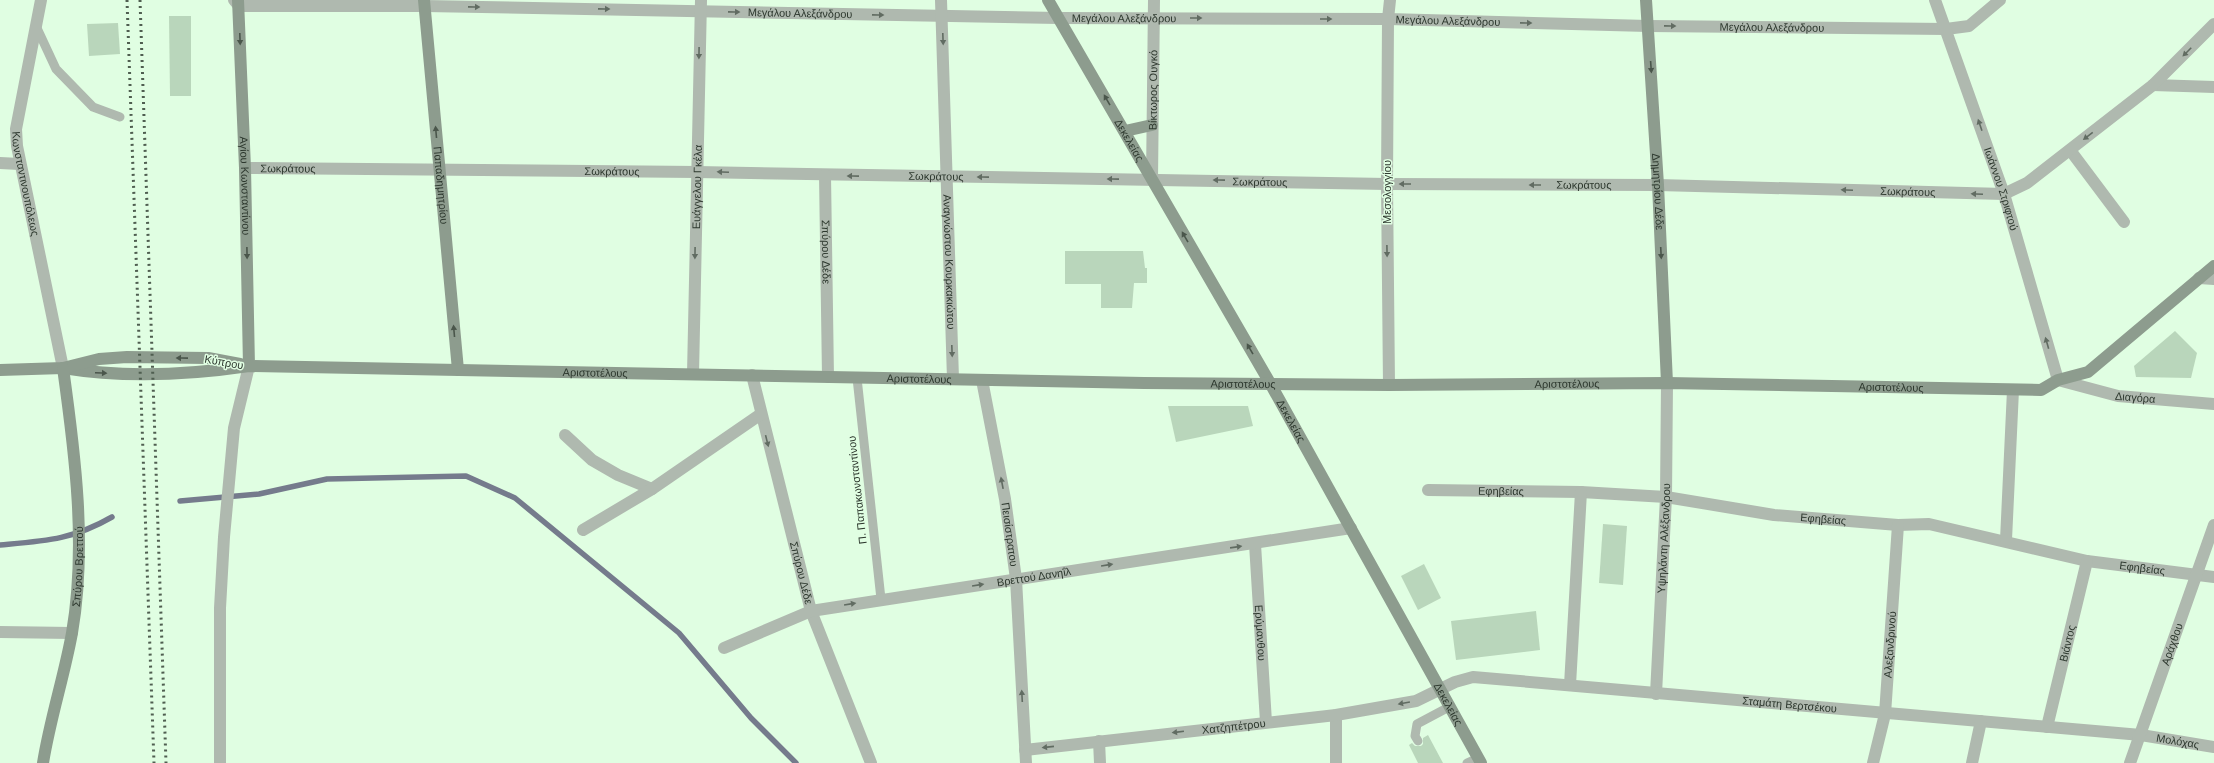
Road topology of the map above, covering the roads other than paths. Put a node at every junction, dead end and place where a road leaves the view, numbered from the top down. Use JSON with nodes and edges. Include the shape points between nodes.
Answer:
{"nodes":[{"id":1,"x":41,"y":0,"type":"edge"},
{"id":2,"x":941,"y":0,"type":"edge"},
{"id":3,"x":1048,"y":0,"type":"edge"},
{"id":4,"x":1154,"y":0,"type":"edge"},
{"id":5,"x":1390,"y":0,"type":"edge"},
{"id":6,"x":1646,"y":0,"type":"edge"},
{"id":7,"x":1935,"y":0,"type":"edge"},
{"id":8,"x":2000,"y":0,"type":"edge"},
{"id":9,"x":237,"y":2,"type":"edge"},
{"id":10,"x":424,"y":3,"type":"edge"},
{"id":11,"x":700,"y":5,"type":"edge"},
{"id":12,"x":942,"y":16,"type":"junction"},
{"id":13,"x":1154,"y":17,"type":"junction"},
{"id":14,"x":1059,"y":18,"type":"junction"},
{"id":15,"x":1388,"y":19,"type":"junction"},
{"id":16,"x":2214,"y":24,"type":"edge"},
{"id":17,"x":36,"y":26,"type":"junction"},
{"id":18,"x":1648,"y":26,"type":"junction"},
{"id":19,"x":1946,"y":29,"type":"junction"},
{"id":20,"x":2153,"y":85,"type":"junction"},
{"id":21,"x":2214,"y":87,"type":"edge"},
{"id":22,"x":120,"y":117,"type":"dead end"},
{"id":23,"x":1152,"y":125,"type":"junction"},
{"id":24,"x":1125,"y":132,"type":"junction"},
{"id":25,"x":2070,"y":150,"type":"junction"},
{"id":26,"x":0,"y":163,"type":"edge"},
{"id":27,"x":20,"y":164,"type":"junction"},
{"id":28,"x":245,"y":168,"type":"junction"},
{"id":29,"x":439,"y":168,"type":"junction"},
{"id":30,"x":697,"y":172,"type":"junction"},
{"id":31,"x":826,"y":175,"type":"junction"},
{"id":32,"x":947,"y":177,"type":"junction"},
{"id":33,"x":1152,"y":179,"type":"junction"},
{"id":34,"x":1387,"y":184,"type":"junction"},
{"id":35,"x":1658,"y":185,"type":"junction"},
{"id":36,"x":2004,"y":194,"type":"junction"},
{"id":37,"x":2124,"y":222,"type":"dead end"},
{"id":38,"x":2214,"y":266,"type":"edge"},
{"id":39,"x":2199,"y":278,"type":"junction"},
{"id":40,"x":2214,"y":278,"type":"edge"},
{"id":41,"x":248,"y":366,"type":"junction"},
{"id":42,"x":63,"y":368,"type":"junction"},
{"id":43,"x":0,"y":370,"type":"edge"},
{"id":44,"x":458,"y":370,"type":"junction"},
{"id":45,"x":693,"y":374,"type":"junction"},
{"id":46,"x":752,"y":375,"type":"junction"},
{"id":47,"x":828,"y":377,"type":"junction"},
{"id":48,"x":857,"y":378,"type":"junction"},
{"id":49,"x":953,"y":379,"type":"junction"},
{"id":50,"x":982,"y":380,"type":"junction"},
{"id":51,"x":2058,"y":380,"type":"junction"},
{"id":52,"x":1270,"y":383,"type":"junction"},
{"id":53,"x":1667,"y":383,"type":"junction"},
{"id":54,"x":1389,"y":385,"type":"junction"},
{"id":55,"x":2013,"y":390,"type":"junction"},
{"id":56,"x":2214,"y":404,"type":"edge"},
{"id":57,"x":761,"y":414,"type":"junction"},
{"id":58,"x":564,"y":435,"type":"dead end"},
{"id":59,"x":652,"y":490,"type":"junction"},
{"id":60,"x":1428,"y":490,"type":"dead end"},
{"id":61,"x":1581,"y":492,"type":"junction"},
{"id":62,"x":1666,"y":497,"type":"junction"},
{"id":63,"x":1898,"y":525,"type":"junction"},
{"id":64,"x":2214,"y":525,"type":"edge"},
{"id":65,"x":1351,"y":528,"type":"junction"},
{"id":66,"x":583,"y":530,"type":"dead end"},
{"id":67,"x":2006,"y":540,"type":"junction"},
{"id":68,"x":1255,"y":544,"type":"junction"},
{"id":69,"x":2087,"y":561,"type":"junction"},
{"id":70,"x":2196,"y":574,"type":"junction"},
{"id":71,"x":2214,"y":578,"type":"edge"},
{"id":72,"x":1016,"y":579,"type":"junction"},
{"id":73,"x":881,"y":599,"type":"junction"},
{"id":74,"x":811,"y":610,"type":"junction"},
{"id":75,"x":0,"y":632,"type":"edge"},
{"id":76,"x":72,"y":633,"type":"junction"},
{"id":77,"x":724,"y":648,"type":"dead end"},
{"id":78,"x":1570,"y":685,"type":"junction"},
{"id":79,"x":1440,"y":690,"type":"junction"},
{"id":80,"x":1656,"y":694,"type":"junction"},
{"id":81,"x":1449,"y":707,"type":"junction"},
{"id":82,"x":1885,"y":714,"type":"junction"},
{"id":83,"x":1336,"y":715,"type":"junction"},
{"id":84,"x":1981,"y":721,"type":"junction"},
{"id":85,"x":1266,"y":722,"type":"junction"},
{"id":86,"x":2047,"y":727,"type":"junction"},
{"id":87,"x":2141,"y":735,"type":"junction"},
{"id":88,"x":1099,"y":741,"type":"junction"},
{"id":89,"x":1418,"y":741,"type":"dead end"},
{"id":90,"x":2214,"y":747,"type":"edge"},
{"id":91,"x":1025,"y":750,"type":"junction"},
{"id":92,"x":1475,"y":761,"type":"edge"},
{"id":93,"x":43,"y":763,"type":"edge"},
{"id":94,"x":220,"y":763,"type":"edge"},
{"id":95,"x":871,"y":763,"type":"edge"},
{"id":96,"x":1026,"y":763,"type":"edge"},
{"id":97,"x":1100,"y":763,"type":"edge"},
{"id":98,"x":1336,"y":763,"type":"edge"},
{"id":99,"x":1873,"y":763,"type":"edge"},
{"id":100,"x":1972,"y":763,"type":"edge"},
{"id":101,"x":2130,"y":763,"type":"edge"}],
"edges":[{"from":1,"to":17,"type":"street","name":"Κωνσταντινουπόλεως"},
{"from":2,"to":12,"type":"street","name":"Αναγνώστου Κουρκακιώτου"},
{"from":3,"to":14,"type":"main road","name":"Δεκελείας"},
{"from":4,"to":13,"type":"street","name":"Βίκτωρος Ουγκό"},
{"from":5,"to":15,"type":"street","name":"Μεσολογγίου"},
{"from":6,"to":18,"type":"main road","name":"Δημητρίου Δέδε"},
{"from":7,"to":19,"type":"street","name":"Ιωάννου Στριφτού"},
{"from":8,"to":19,"type":"street","name":"Μεγάλου Αλεξάνδρου","via":[[1969,26]]},
{"from":9,"to":10,"type":"street","name":"Μεγάλου Αλεξάνδρου"},
{"from":9,"to":28,"type":"main road","name":"Αγίου Κωνσταντίνου","one_way":true},
{"from":10,"to":11,"type":"street","name":"Μεγάλου Αλεξάνδρου","one_way":true},
{"from":29,"to":10,"type":"main road","name":"Παπαδημητρίου","one_way":true},
{"from":11,"to":12,"type":"street","name":"Μεγάλου Αλεξάνδρου","one_way":true},
{"from":11,"to":30,"type":"street","name":"Ευάγγελου Γκέλα","one_way":true},
{"from":12,"to":14,"type":"street","name":"Μεγάλου Αλεξάνδρου"},
{"from":12,"to":32,"type":"street","name":"Αναγνώστου Κουρκακιώτου","one_way":true},
{"from":13,"to":14,"type":"street","name":"Μεγάλου Αλεξάνδρου"},
{"from":13,"to":15,"type":"street","name":"Μεγάλου Αλεξάνδρου","one_way":true},
{"from":13,"to":23,"type":"street","name":"Βίκτωρος Ουγκό"},
{"from":24,"to":14,"type":"main road","name":"Δεκελείας","one_way":true},
{"from":15,"to":18,"type":"street","name":"Μεγάλου Αλεξάνδρου","one_way":true},
{"from":15,"to":34,"type":"street","name":"Μεσολογγίου"},
{"from":16,"to":20,"type":"street","name":"Σωκράτους","one_way":true},
{"from":17,"to":22,"type":"lane","via":[[56,69],[93,107]]},
{"from":17,"to":27,"type":"street","name":"Κωνσταντινουπόλεως","via":[[16,129]]},
{"from":18,"to":19,"type":"street","name":"Μεγάλου Αλεξάνδρου","one_way":true},
{"from":18,"to":35,"type":"main road","name":"Δημητρίου Δέδε","one_way":true},
{"from":36,"to":19,"type":"street","name":"Ιωάννου Στριφτού","one_way":true},
{"from":20,"to":21,"type":"street"},
{"from":20,"to":25,"type":"street","name":"Σωκράτους","one_way":true},
{"from":23,"to":24,"type":"main road"},
{"from":23,"to":33,"type":"street","name":"Βίκτωρος Ουγκό"},
{"from":24,"to":33,"type":"main road","name":"Δεκελείας"},
{"from":25,"to":36,"type":"street","name":"Σωκράτους","via":[[2027,183]]},
{"from":25,"to":37,"type":"street"},
{"from":26,"to":27,"type":"street"},
{"from":27,"to":42,"type":"street","name":"Κωνσταντινουπόλεως"},
{"from":28,"to":29,"type":"street","name":"Σωκράτους"},
{"from":28,"to":41,"type":"main road","name":"Αγίου Κωνσταντίνου","one_way":true},
{"from":29,"to":30,"type":"street","name":"Σωκράτους"},
{"from":44,"to":29,"type":"main road","name":"Παπαδημητρίου","one_way":true},
{"from":31,"to":30,"type":"street","name":"Σωκράτους","one_way":true},
{"from":30,"to":45,"type":"street","name":"Ευάγγελου Γκέλα","one_way":true},
{"from":32,"to":31,"type":"street","name":"Σωκράτους","one_way":true},
{"from":31,"to":47,"type":"street","name":"Σπύρου Δέδε"},
{"from":33,"to":32,"type":"street","name":"Σωκράτους","one_way":true},
{"from":32,"to":49,"type":"street","name":"Αναγνώστου Κουρκακιώτου","one_way":true},
{"from":34,"to":33,"type":"street","name":"Σωκράτους","one_way":true},
{"from":52,"to":33,"type":"main road","name":"Δεκελείας","one_way":true},
{"from":35,"to":34,"type":"street","name":"Σωκράτους","one_way":true},
{"from":34,"to":54,"type":"street","name":"Μεσολογγίου","one_way":true},
{"from":36,"to":35,"type":"street","name":"Σωκράτους","one_way":true},
{"from":35,"to":53,"type":"main road","name":"Δημητρίου Δέδε","one_way":true},
{"from":51,"to":36,"type":"street","name":"Ιωάννου Στριφτού","one_way":true},
{"from":38,"to":39,"type":"main road","name":"Αριστοτέλους"},
{"from":39,"to":40,"type":"street"},
{"from":39,"to":51,"type":"main road","name":"Αριστοτέλους","via":[[2088,372]]},
{"from":42,"to":41,"type":"main road","name":"Κύπρου","one_way":true,"via":[[98,374],[128,374],[207,372]]},
{"from":41,"to":42,"type":"main road","name":"Κύπρου","one_way":true,"via":[[208,358],[127,357],[99,359]]},
{"from":41,"to":44,"type":"main road","name":"Αριστοτέλους"},
{"from":41,"to":94,"type":"street","via":[[234,428],[226,509],[220,608]]},
{"from":42,"to":43,"type":"main road","name":"Κύπρου"},
{"from":42,"to":76,"type":"main road","name":"Σπύρου Βρεττού","via":[[76,492],[79,570]]},
{"from":44,"to":45,"type":"main road","name":"Αριστοτέλους"},
{"from":45,"to":46,"type":"main road","name":"Αριστοτέλους"},
{"from":46,"to":47,"type":"main road","name":"Αριστοτέλους"},
{"from":46,"to":57,"type":"street","name":"Σπύρου Δέδε"},
{"from":47,"to":48,"type":"main road","name":"Αριστοτέλους"},
{"from":48,"to":49,"type":"main road","name":"Αριστοτέλους"},
{"from":48,"to":73,"type":"lane","name":"Π. Παπακωνσταντίνου"},
{"from":49,"to":50,"type":"main road","name":"Αριστοτέλους"},
{"from":50,"to":52,"type":"main road","name":"Αριστοτέλους"},
{"from":72,"to":50,"type":"street","name":"Πεισίστρατου","one_way":true,"via":[[1005,499]]},
{"from":51,"to":55,"type":"main road","name":"Αριστοτέλους","via":[[2041,390]]},
{"from":51,"to":56,"type":"street","name":"Διαγόρα","via":[[2118,396]]},
{"from":52,"to":54,"type":"main road","name":"Αριστοτέλους"},
{"from":52,"to":65,"type":"main road","name":"Δεκελείας"},
{"from":53,"to":54,"type":"main road","name":"Αριστοτέλους"},
{"from":53,"to":55,"type":"main road","name":"Αριστοτέλους"},
{"from":53,"to":62,"type":"street","name":"Υψηλάντη Αλέξανδρου"},
{"from":55,"to":67,"type":"street"},
{"from":57,"to":59,"type":"street"},
{"from":57,"to":74,"type":"street","name":"Σπύρου Δέδε","one_way":true},
{"from":58,"to":59,"type":"street","via":[[592,460]]},
{"from":59,"to":66,"type":"street"},
{"from":60,"to":61,"type":"street","name":"Εφηβείας"},
{"from":61,"to":62,"type":"street","name":"Εφηβείας"},
{"from":61,"to":78,"type":"street"},
{"from":62,"to":63,"type":"street","name":"Εφηβείας","via":[[1774,515]]},
{"from":62,"to":80,"type":"street","name":"Υψηλάντη Αλέξανδρου"},
{"from":63,"to":67,"type":"street","name":"Εφηβείας","via":[[1929,524]]},
{"from":63,"to":82,"type":"street","name":"Αλεξανδρινού"},
{"from":64,"to":70,"type":"street","name":"Αράχθου"},
{"from":65,"to":68,"type":"street","name":"Βρεττού Δανηΐλ"},
{"from":65,"to":79,"type":"main road","name":"Δεκελείας"},
{"from":67,"to":69,"type":"street","name":"Εφηβείας"},
{"from":72,"to":68,"type":"street","name":"Βρεττού Δανηΐλ","one_way":true},
{"from":68,"to":85,"type":"street","name":"Ερύμανθου"},
{"from":69,"to":70,"type":"street","name":"Εφηβείας"},
{"from":69,"to":86,"type":"street","name":"Βιάντος"},
{"from":70,"to":71,"type":"street","name":"Εφηβείας"},
{"from":70,"to":87,"type":"street","name":"Αράχθου"},
{"from":73,"to":72,"type":"street","name":"Βρεττού Δανηΐλ","one_way":true},
{"from":91,"to":72,"type":"street","name":"Πεισίστρατου","one_way":true},
{"from":74,"to":73,"type":"street","name":"Βρεττού Δανηΐλ","one_way":true},
{"from":74,"to":77,"type":"street","name":"Βρεττού Δανηΐλ"},
{"from":74,"to":95,"type":"street","name":"Σπύρου Δέδε"},
{"from":75,"to":76,"type":"street"},
{"from":76,"to":93,"type":"main road","name":"Σπύρου Βρεττού","via":[[47,734]]},
{"from":78,"to":79,"type":"street","name":"Σταμάτη Βερτσέκου","via":[[1472,677],[1454,682]]},
{"from":78,"to":80,"type":"street","name":"Σταμάτη Βερτσέκου"},
{"from":79,"to":81,"type":"main road","name":"Δεκελείας"},
{"from":79,"to":83,"type":"street","name":"Χατζηπέτρου","one_way":true,"via":[[1416,701]]},
{"from":80,"to":82,"type":"street","name":"Σταμάτη Βερτσέκου"},
{"from":81,"to":89,"type":"lane","via":[[1417,724],[1415,736]]},
{"from":81,"to":92,"type":"main road","name":"Δεκελείας"},
{"from":82,"to":84,"type":"street","name":"Σταμάτη Βερτσέκου"},
{"from":82,"to":99,"type":"street","name":"Αλεξανδρινού"},
{"from":83,"to":85,"type":"street","name":"Χατζηπέτρου"},
{"from":83,"to":98,"type":"street"},
{"from":84,"to":86,"type":"street","name":"Σταμάτη Βερτσέκου"},
{"from":84,"to":100,"type":"street"},
{"from":85,"to":88,"type":"street","name":"Χατζηπέτρου","one_way":true},
{"from":86,"to":87,"type":"street","name":"Σταμάτη Βερτσέκου"},
{"from":87,"to":90,"type":"street","name":"Μολόχας"},
{"from":87,"to":101,"type":"street","name":"Αράχθου"},
{"from":88,"to":91,"type":"street","name":"Χατζηπέτρου","one_way":true},
{"from":88,"to":97,"type":"street"},
{"from":91,"to":96,"type":"street","name":"Πεισίστρατου"}]}
